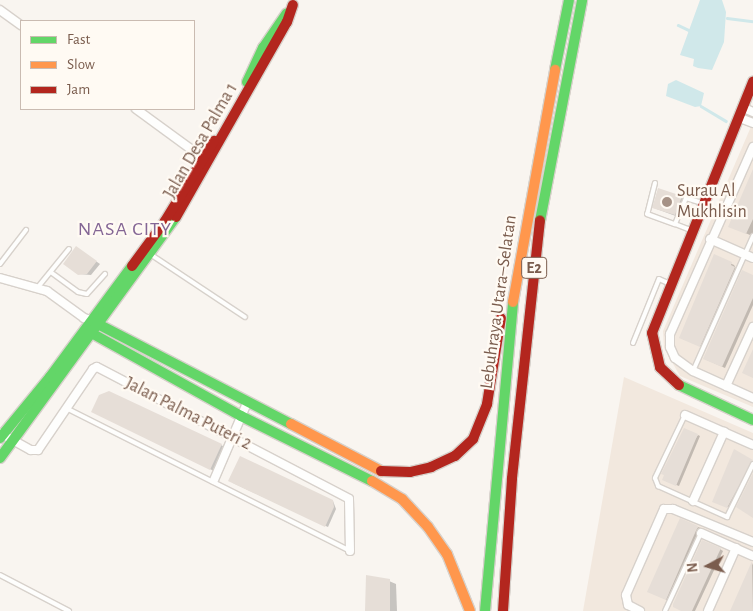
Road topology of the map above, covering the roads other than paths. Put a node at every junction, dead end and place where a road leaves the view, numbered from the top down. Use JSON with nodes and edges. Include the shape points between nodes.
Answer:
{"nodes":[{"id":1,"x":569,"y":0,"type":"edge"},
{"id":2,"x":582,"y":0,"type":"edge"},
{"id":3,"x":295,"y":3,"type":"edge"},
{"id":4,"x":0,"y":10,"type":"edge"},
{"id":5,"x":20,"y":24,"type":"edge"},
{"id":6,"x":753,"y":82,"type":"edge"},
{"id":7,"x":137,"y":110,"type":"edge"},
{"id":8,"x":749,"y":110,"type":"edge"},
{"id":9,"x":740,"y":118,"type":"junction"},
{"id":10,"x":753,"y":123,"type":"edge"},
{"id":11,"x":753,"y":147,"type":"edge"},
{"id":12,"x":538,"y":150,"type":"junction"},
{"id":13,"x":207,"y":161,"type":"junction"},
{"id":14,"x":655,"y":183,"type":"dead end"},
{"id":15,"x":704,"y":204,"type":"junction"},
{"id":16,"x":675,"y":224,"type":"junction"},
{"id":17,"x":26,"y":230,"type":"dead end"},
{"id":18,"x":692,"y":231,"type":"junction"},
{"id":19,"x":753,"y":236,"type":"edge"},
{"id":20,"x":710,"y":239,"type":"junction"},
{"id":21,"x":68,"y":249,"type":"dead end"},
{"id":22,"x":150,"y":254,"type":"junction"},
{"id":23,"x":745,"y":254,"type":"junction"},
{"id":24,"x":753,"y":258,"type":"edge"},
{"id":25,"x":0,"y":264,"type":"edge"},
{"id":26,"x":52,"y":273,"type":"junction"},
{"id":27,"x":105,"y":274,"type":"dead end"},
{"id":28,"x":0,"y":278,"type":"edge"},
{"id":29,"x":670,"y":284,"type":"junction"},
{"id":30,"x":38,"y":287,"type":"junction"},
{"id":31,"x":245,"y":317,"type":"dead end"},
{"id":32,"x":90,"y":325,"type":"junction"},
{"id":33,"x":753,"y":327,"type":"edge"},
{"id":34,"x":633,"y":343,"type":"dead end"},
{"id":35,"x":693,"y":371,"type":"junction"},
{"id":36,"x":726,"y":386,"type":"junction"},
{"id":37,"x":753,"y":398,"type":"edge"},
{"id":38,"x":247,"y":403,"type":"junction"},
{"id":39,"x":66,"y":408,"type":"junction"},
{"id":40,"x":685,"y":415,"type":"joint"},
{"id":41,"x":241,"y":416,"type":"junction"},
{"id":42,"x":753,"y":420,"type":"edge"},
{"id":43,"x":724,"y":432,"type":"junction"},
{"id":44,"x":1,"y":435,"type":"edge"},
{"id":45,"x":233,"y":437,"type":"junction"},
{"id":46,"x":12,"y":440,"type":"junction"},
{"id":47,"x":753,"y":445,"type":"edge"},
{"id":48,"x":0,"y":458,"type":"edge"},
{"id":49,"x":753,"y":464,"type":"edge"},
{"id":50,"x":214,"y":480,"type":"junction"},
{"id":51,"x":693,"y":501,"type":"junction"},
{"id":52,"x":701,"y":532,"type":"joint"},
{"id":53,"x":508,"y":540,"type":"junction"},
{"id":54,"x":753,"y":542,"type":"edge"},
{"id":55,"x":736,"y":548,"type":"junction"},
{"id":56,"x":350,"y":551,"type":"joint"},
{"id":57,"x":753,"y":556,"type":"edge"},
{"id":58,"x":0,"y":575,"type":"edge"},
{"id":59,"x":70,"y":611,"type":"edge"},
{"id":60,"x":470,"y":611,"type":"edge"},
{"id":61,"x":485,"y":611,"type":"edge"},
{"id":62,"x":503,"y":611,"type":"edge"},
{"id":63,"x":507,"y":611,"type":"edge"},
{"id":64,"x":640,"y":611,"type":"edge"},
{"id":65,"x":665,"y":611,"type":"edge"},
{"id":66,"x":708,"y":611,"type":"edge"}],
"edges":[{"from":1,"to":12,"type":"main road","name":"Lebuhraya Utara–Selatan","number":"E2"},
{"from":2,"to":53,"type":"main road","name":"Lebuhraya Utara–Selatan","number":"E2","via":[[538,229]]},
{"from":3,"to":13,"type":"main road","name":"Jalan Desa Palma 1"},
{"from":4,"to":5,"type":"street"},
{"from":6,"to":8,"type":"main road"},
{"from":7,"to":13,"type":"street"},
{"from":8,"to":9,"type":"main road"},
{"from":9,"to":10,"type":"street"},
{"from":9,"to":15,"type":"main road"},
{"from":11,"to":20,"type":"street"},
{"from":12,"to":38,"type":"main road","via":[[521,198],[482,422],[473,439],[455,456],[410,472],[381,471]]},
{"from":12,"to":61,"type":"main road","name":"Lebuhraya Utara–Selatan","number":"E2","via":[[509,328]]},
{"from":13,"to":22,"type":"main road","name":"Jalan Desa Palma 1"},
{"from":13,"to":32,"type":"main road","name":"Jalan Desa Palma 1"},
{"from":14,"to":16,"type":"lane","via":[[647,214]]},
{"from":15,"to":16,"type":"lane","via":[[686,198]]},
{"from":15,"to":18,"type":"main road"},
{"from":16,"to":18,"type":"lane"},
{"from":17,"to":25,"type":"lane"},
{"from":18,"to":29,"type":"main road"},
{"from":19,"to":23,"type":"lane"},
{"from":20,"to":23,"type":"street"},
{"from":20,"to":35,"type":"street","via":[[671,328],[670,347],[675,358]]},
{"from":21,"to":26,"type":"lane"},
{"from":22,"to":31,"type":"lane"},
{"from":22,"to":32,"type":"main road","name":"Jalan Desa Palma 1"},
{"from":23,"to":24,"type":"street"},
{"from":23,"to":35,"type":"lane"},
{"from":26,"to":27,"type":"lane","via":[[78,292],[87,294]]},
{"from":26,"to":30,"type":"lane"},
{"from":28,"to":30,"type":"street"},
{"from":29,"to":34,"type":"lane","via":[[658,279]]},
{"from":29,"to":42,"type":"main road","via":[[652,333],[660,367],[676,384]]},
{"from":30,"to":32,"type":"street"},
{"from":32,"to":38,"type":"main road"},
{"from":32,"to":41,"type":"main road"},
{"from":32,"to":44,"type":"main road"},
{"from":32,"to":46,"type":"main road"},
{"from":33,"to":36,"type":"street"},
{"from":35,"to":36,"type":"street"},
{"from":36,"to":37,"type":"street"},
{"from":38,"to":41,"type":"street"},
{"from":39,"to":45,"type":"street","name":"Jalan Palma Puteri 2","via":[[97,367]]},
{"from":39,"to":46,"type":"street","name":"Jalan Palma Puteri 2","via":[[35,451]]},
{"from":39,"to":50,"type":"lane"},
{"from":40,"to":43,"type":"street"},
{"from":40,"to":51,"type":"lane","via":[[655,482]]},
{"from":41,"to":45,"type":"street"},
{"from":41,"to":60,"type":"main road","via":[[402,499],[428,526],[447,554]]},
{"from":43,"to":47,"type":"street"},
{"from":43,"to":51,"type":"street"},
{"from":44,"to":46,"type":"street"},
{"from":45,"to":50,"type":"street"},
{"from":45,"to":56,"type":"street","name":"Jalan Palma Puteri 2","via":[[349,499]]},
{"from":46,"to":48,"type":"main road"},
{"from":49,"to":51,"type":"lane","via":[[727,517]]},
{"from":50,"to":56,"type":"lane"},
{"from":52,"to":55,"type":"street"},
{"from":52,"to":65,"type":"lane"},
{"from":53,"to":62,"type":"main road","name":"Lebuhraya Utara–Selatan","number":"E2"},
{"from":53,"to":63,"type":"main road"},
{"from":54,"to":64,"type":"street","via":[[673,509],[662,511],[626,595],[626,603]]},
{"from":55,"to":57,"type":"street"},
{"from":55,"to":66,"type":"street"},
{"from":58,"to":59,"type":"lane"}]}
